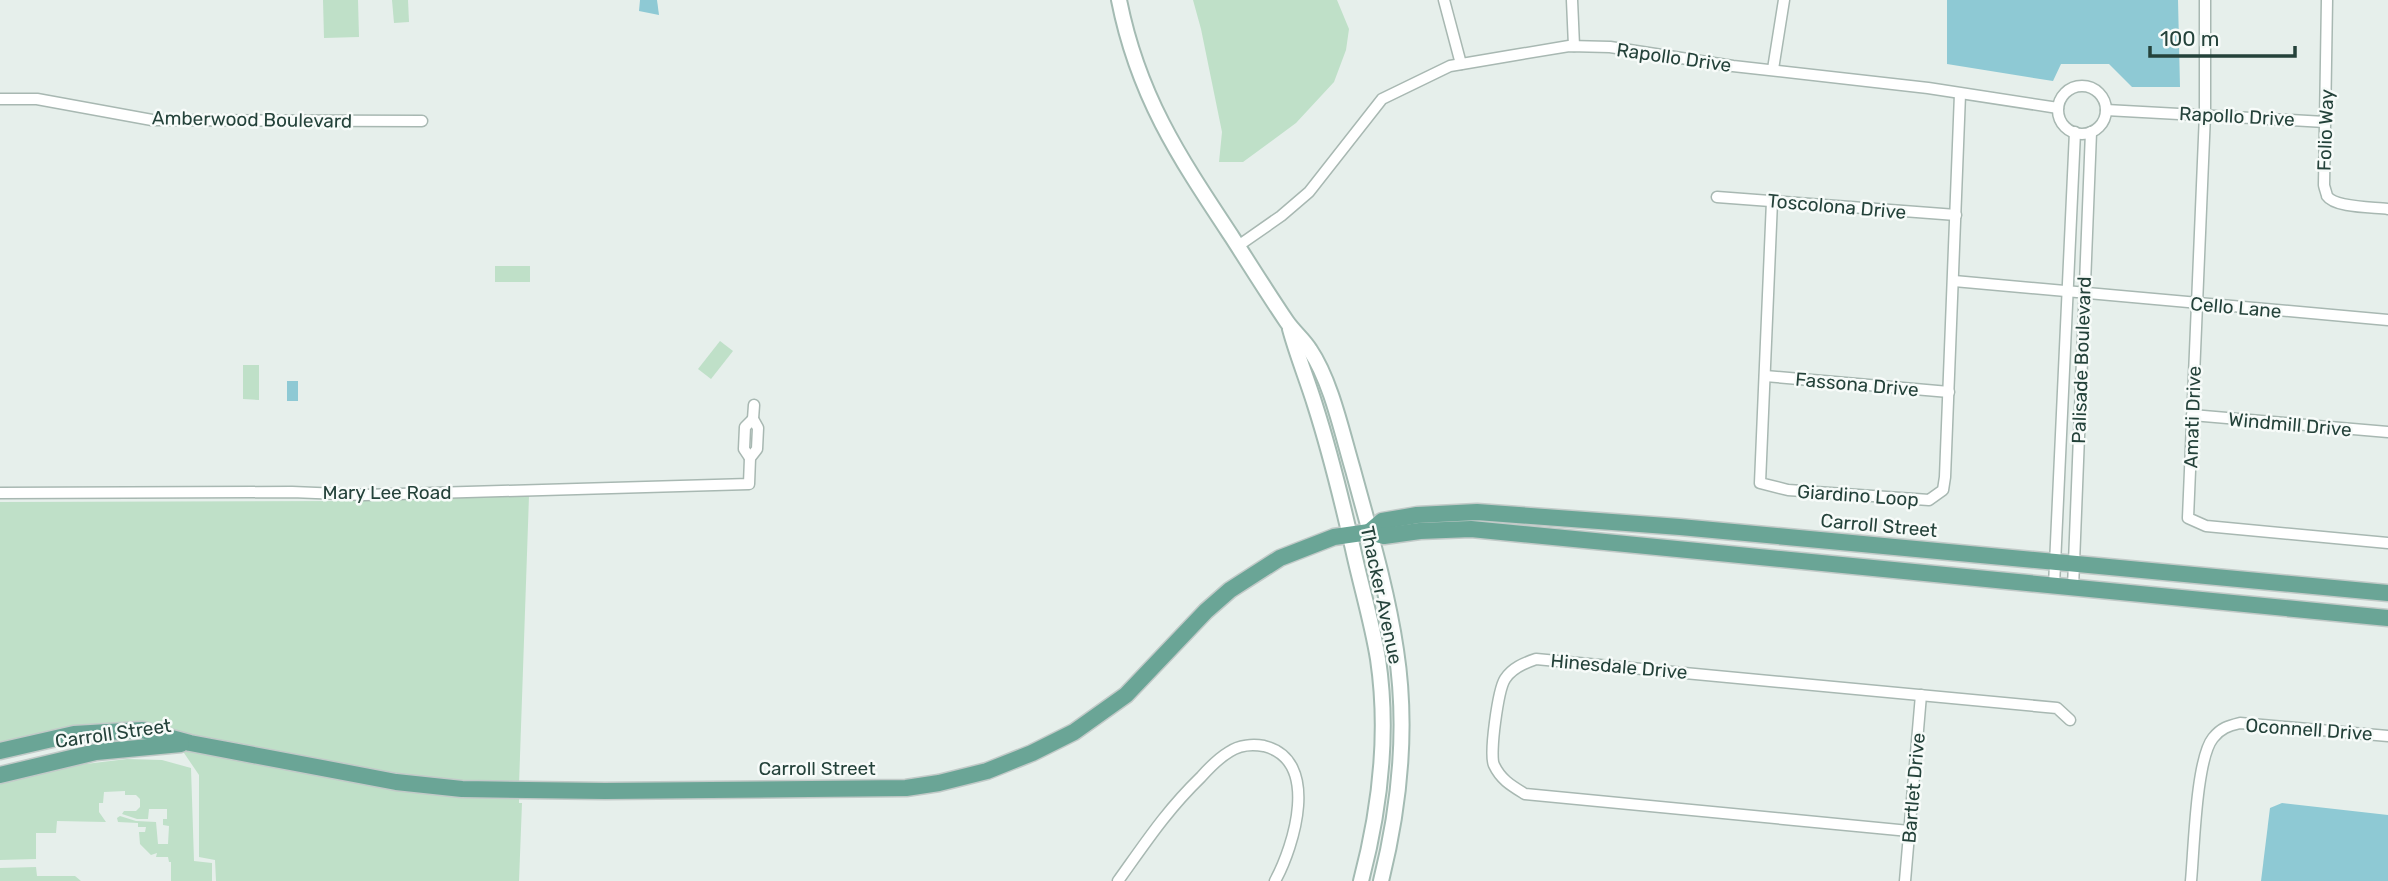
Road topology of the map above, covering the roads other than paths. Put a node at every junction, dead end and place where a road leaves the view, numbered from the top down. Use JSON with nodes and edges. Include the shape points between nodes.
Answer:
{"nodes":[{"id":1,"x":1119,"y":0,"type":"edge"},
{"id":2,"x":1444,"y":0,"type":"edge"},
{"id":3,"x":1572,"y":0,"type":"edge"},
{"id":4,"x":1784,"y":0,"type":"edge"},
{"id":5,"x":2205,"y":0,"type":"edge"},
{"id":6,"x":2327,"y":0,"type":"edge"},
{"id":7,"x":1574,"y":46,"type":"junction"},
{"id":8,"x":1461,"y":64,"type":"junction"},
{"id":9,"x":1773,"y":69,"type":"junction"},
{"id":10,"x":1960,"y":94,"type":"junction"},
{"id":11,"x":0,"y":100,"type":"edge"},
{"id":12,"x":2058,"y":108,"type":"junction"},
{"id":13,"x":2106,"y":110,"type":"junction"},
{"id":14,"x":2205,"y":114,"type":"junction"},
{"id":15,"x":422,"y":121,"type":"dead end"},
{"id":16,"x":2325,"y":122,"type":"junction"},
{"id":17,"x":2075,"y":132,"type":"junction"},
{"id":18,"x":2091,"y":132,"type":"junction"},
{"id":19,"x":1717,"y":197,"type":"dead end"},
{"id":20,"x":1772,"y":201,"type":"junction"},
{"id":21,"x":2388,"y":209,"type":"edge"},
{"id":22,"x":1956,"y":215,"type":"junction"},
{"id":23,"x":1238,"y":246,"type":"junction"},
{"id":24,"x":1954,"y":281,"type":"junction"},
{"id":25,"x":2067,"y":291,"type":"junction"},
{"id":26,"x":2083,"y":292,"type":"junction"},
{"id":27,"x":2197,"y":304,"type":"junction"},
{"id":28,"x":2388,"y":320,"type":"edge"},
{"id":29,"x":1289,"y":324,"type":"junction"},
{"id":30,"x":1765,"y":376,"type":"junction"},
{"id":31,"x":1949,"y":392,"type":"junction"},
{"id":32,"x":754,"y":405,"type":"dead end"},
{"id":33,"x":2192,"y":415,"type":"junction"},
{"id":34,"x":2388,"y":432,"type":"edge"},
{"id":35,"x":0,"y":493,"type":"edge"},
{"id":36,"x":1680,"y":527,"type":"junction"},
{"id":37,"x":1369,"y":532,"type":"junction"},
{"id":38,"x":1520,"y":534,"type":"junction"},
{"id":39,"x":1350,"y":535,"type":"junction"},
{"id":40,"x":2388,"y":543,"type":"edge"},
{"id":41,"x":2055,"y":562,"type":"junction"},
{"id":42,"x":2074,"y":564,"type":"junction"},
{"id":43,"x":2054,"y":586,"type":"junction"},
{"id":44,"x":2073,"y":588,"type":"junction"},
{"id":45,"x":2388,"y":593,"type":"edge"},
{"id":46,"x":2388,"y":618,"type":"edge"},
{"id":47,"x":1921,"y":695,"type":"junction"},
{"id":48,"x":2070,"y":720,"type":"dead end"},
{"id":49,"x":2388,"y":736,"type":"edge"},
{"id":50,"x":190,"y":743,"type":"junction"},
{"id":51,"x":0,"y":751,"type":"edge"},
{"id":52,"x":0,"y":775,"type":"edge"},
{"id":53,"x":1909,"y":831,"type":"junction"},
{"id":54,"x":1118,"y":881,"type":"edge"},
{"id":55,"x":1275,"y":881,"type":"edge"},
{"id":56,"x":1361,"y":881,"type":"edge"},
{"id":57,"x":1381,"y":881,"type":"edge"},
{"id":58,"x":1905,"y":881,"type":"edge"},
{"id":59,"x":2191,"y":881,"type":"edge"}],
"edges":[{"from":1,"to":23,"type":"street","name":"Thacker Avenue","via":[[1141,78],[1161,125]]},
{"from":2,"to":8,"type":"street"},
{"from":3,"to":7,"type":"street"},
{"from":4,"to":9,"type":"street"},
{"from":5,"to":14,"type":"street","name":"Amati Drive"},
{"from":6,"to":16,"type":"street","name":"Folio Way"},
{"from":7,"to":8,"type":"street","name":"Rapollo Drive"},
{"from":7,"to":9,"type":"street","name":"Rapollo Drive"},
{"from":8,"to":23,"type":"street","name":"Rapollo Drive","via":[[1382,99],[1298,202]]},
{"from":9,"to":10,"type":"street","name":"Rapollo Drive"},
{"from":10,"to":12,"type":"street","name":"Rapollo Drive"},
{"from":10,"to":22,"type":"street","name":"Giardino Loop"},
{"from":11,"to":15,"type":"street","name":"Amberwood Boulevard","via":[[37,100],[152,120]]},
{"from":12,"to":13,"type":"street","via":[[2068,90],[2088,86],[2104,99]]},
{"from":12,"to":17,"type":"street","via":[[2066,127]]},
{"from":13,"to":14,"type":"street","name":"Rapollo Drive"},
{"from":13,"to":18,"type":"street","via":[[2099,127]]},
{"from":14,"to":16,"type":"street","name":"Rapollo Drive"},
{"from":14,"to":27,"type":"street","name":"Amati Drive"},
{"from":16,"to":21,"type":"street","name":"Folio Way","via":[[2323,185],[2327,195],[2344,204]]},
{"from":17,"to":18,"type":"street"},
{"from":17,"to":25,"type":"street","name":"Palisade Boulevard"},
{"from":18,"to":26,"type":"street","name":"Palisade Boulevard"},
{"from":19,"to":20,"type":"street","name":"Toscolona Drive"},
{"from":20,"to":22,"type":"street","name":"Toscolona Drive"},
{"from":20,"to":30,"type":"street","name":"Giardino Loop"},
{"from":22,"to":24,"type":"street","name":"Giardino Loop"},
{"from":23,"to":29,"type":"street","name":"Thacker Avenue"},
{"from":24,"to":25,"type":"street","name":"Cello Lane"},
{"from":24,"to":31,"type":"street","name":"Giardino Loop"},
{"from":25,"to":26,"type":"street","name":"Cello Lane"},
{"from":25,"to":41,"type":"street","name":"Palisade Boulevard"},
{"from":26,"to":27,"type":"street","name":"Cello Lane"},
{"from":26,"to":42,"type":"street","name":"Palisade Boulevard"},
{"from":27,"to":28,"type":"street","name":"Cello Lane"},
{"from":27,"to":33,"type":"street","name":"Amati Drive"},
{"from":29,"to":37,"type":"street","name":"Thacker Avenue","via":[[1311,351],[1330,393]]},
{"from":29,"to":39,"type":"street","name":"Thacker Avenue"},
{"from":30,"to":31,"type":"street","name":"Fassona Drive"},
{"from":30,"to":31,"type":"street","name":"Giardino Loop","via":[[1760,483],[1853,496],[1918,501],[1929,500],[1943,490]]},
{"from":32,"to":35,"type":"street","name":"Mary Lee Road","via":[[753,419],[745,427],[748,484],[364,495]]},
{"from":33,"to":34,"type":"street","name":"Windmill Drive"},
{"from":33,"to":40,"type":"street","name":"Amati Drive","via":[[2188,518],[2206,526]]},
{"from":36,"to":37,"type":"main road","name":"Carroll Street","via":[[1477,512],[1382,521]]},
{"from":36,"to":38,"type":"main road","via":[[1662,540],[1535,529]]},
{"from":36,"to":41,"type":"main road","name":"Carroll Street"},
{"from":37,"to":38,"type":"main road","name":"Carroll Street","via":[[1384,536],[1446,529]]},
{"from":37,"to":39,"type":"main road","name":"Carroll Street"},
{"from":37,"to":57,"type":"street","name":"Thacker Avenue","via":[[1396,650],[1402,717],[1398,794]]},
{"from":38,"to":43,"type":"main road","name":"Carroll Street"},
{"from":39,"to":50,"type":"main road","name":"Carroll Street","via":[[1280,558],[1245,580],[1206,611],[1126,695],[1074,732],[987,771],[939,783],[865,789],[462,789],[396,782]]},
{"from":39,"to":56,"type":"street","name":"Thacker Avenue","via":[[1376,651],[1382,714],[1380,786]]},
{"from":41,"to":42,"type":"main road","name":"Carroll Street"},
{"from":41,"to":43,"type":"street","name":"Palisade Boulevard"},
{"from":42,"to":44,"type":"street","name":"Palisade Boulevard"},
{"from":42,"to":45,"type":"main road","name":"Carroll Street"},
{"from":43,"to":44,"type":"main road","name":"Carroll Street"},
{"from":44,"to":46,"type":"main road","name":"Carroll Street"},
{"from":47,"to":48,"type":"street","name":"Hinesdale Drive","via":[[2057,708]]},
{"from":47,"to":53,"type":"street","name":"Bartlet Drive"},
{"from":47,"to":53,"type":"street","name":"Hinesdale Drive","via":[[1536,659],[1519,665],[1498,694],[1492,762],[1504,781],[1525,794]]},
{"from":49,"to":59,"type":"street","name":"Oconnell Drive","via":[[2240,723],[2223,727],[2202,760]]},
{"from":50,"to":51,"type":"main road","name":"Carroll Street","via":[[122,729],[74,734]]},
{"from":50,"to":52,"type":"main road","name":"Carroll Street","via":[[96,752]]},
{"from":53,"to":58,"type":"street","name":"Bartlet Drive"},
{"from":54,"to":55,"type":"street","via":[[1175,802],[1230,751],[1258,745],[1282,755],[1299,787],[1288,855]]}]}
